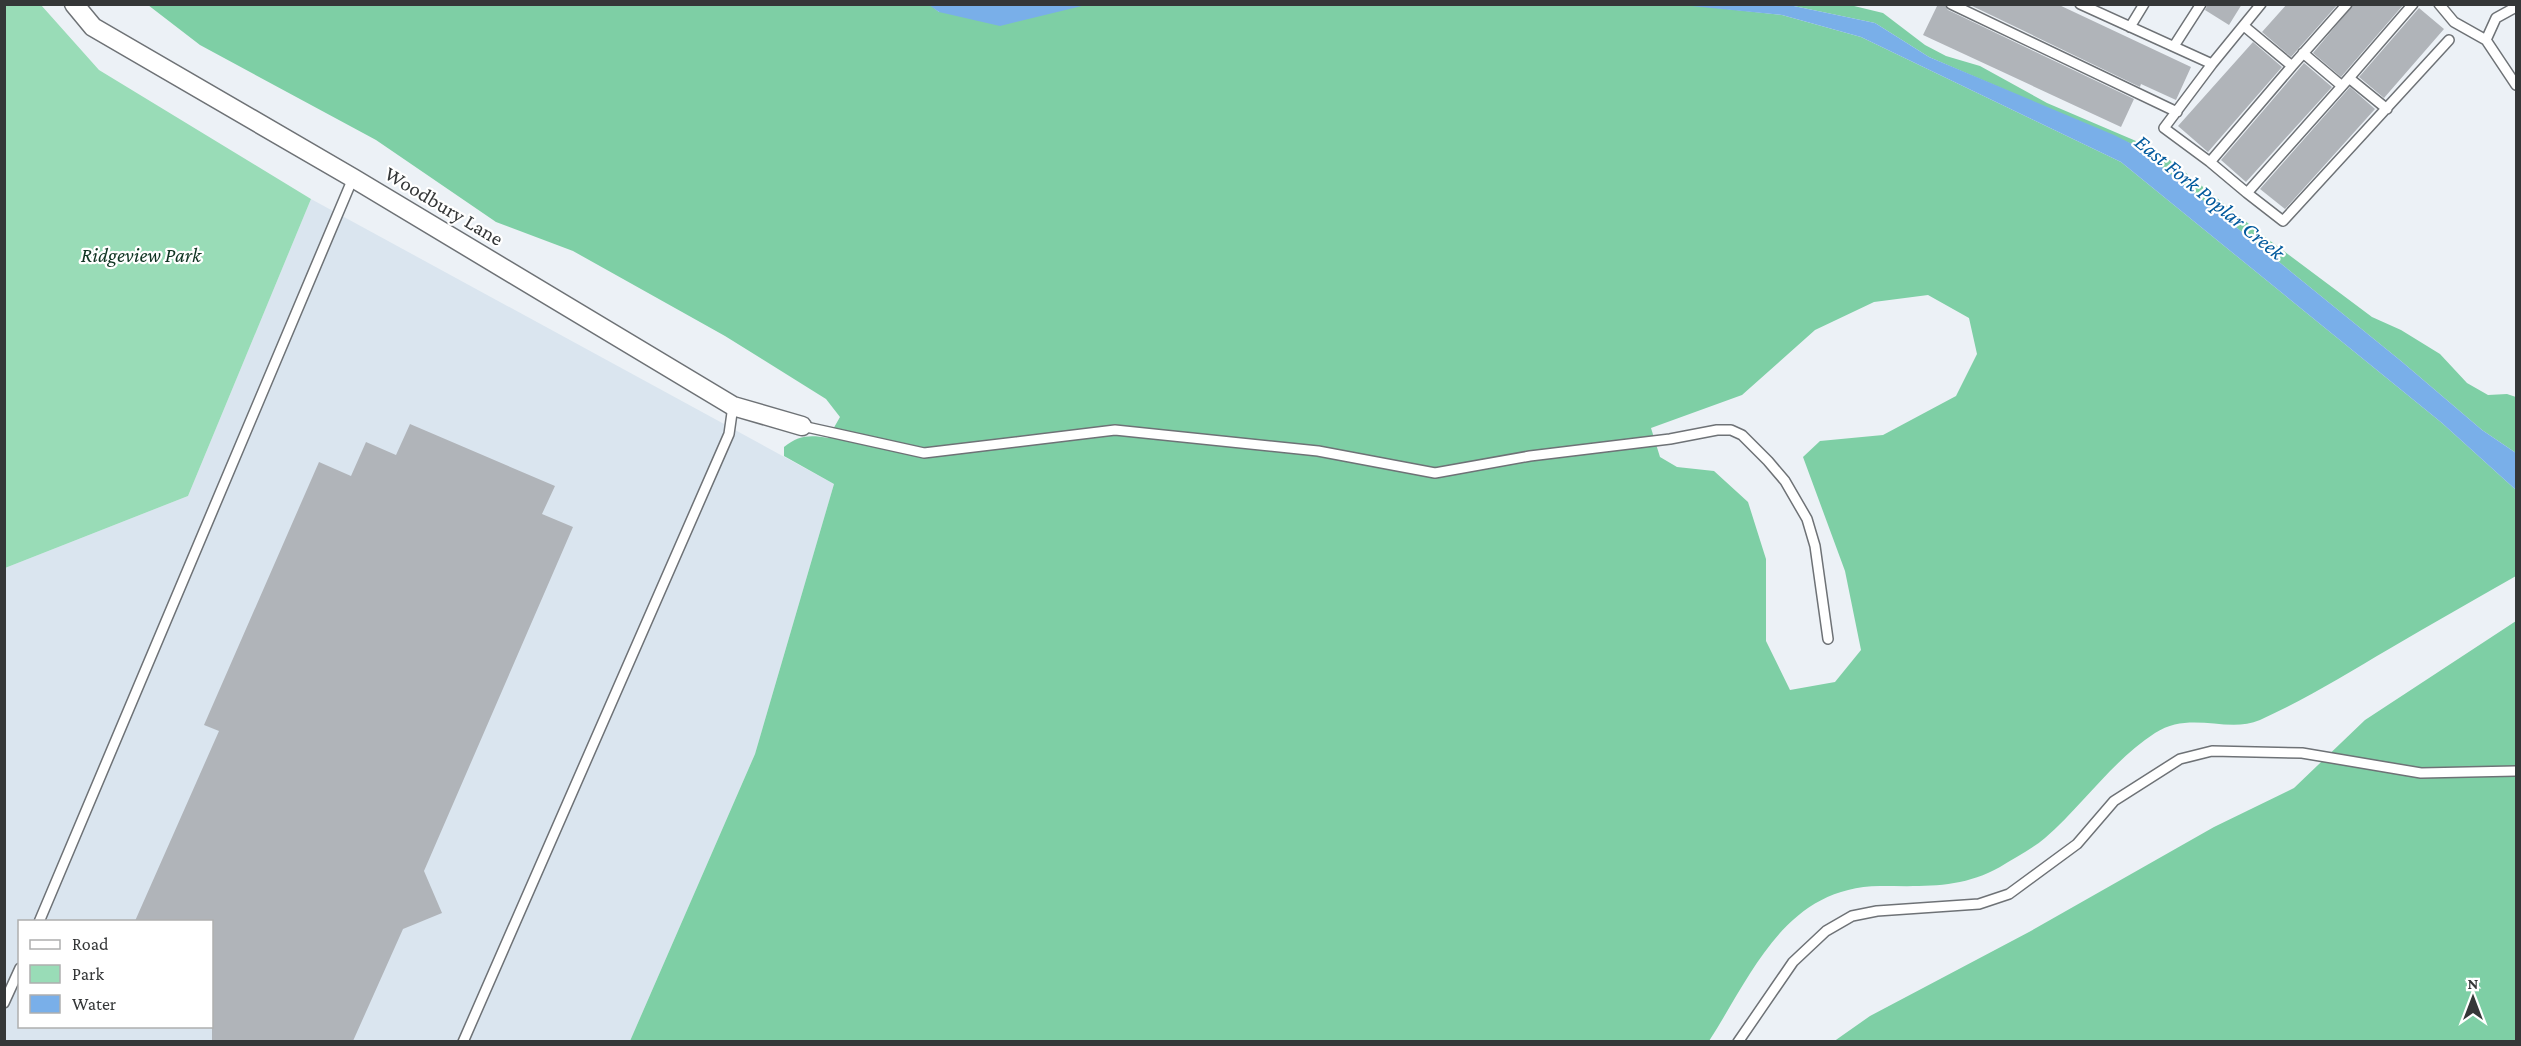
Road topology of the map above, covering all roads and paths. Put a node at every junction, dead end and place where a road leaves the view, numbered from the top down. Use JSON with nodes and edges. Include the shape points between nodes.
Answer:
{"nodes":[{"id":1,"x":74,"y":4,"type":"edge"},
{"id":2,"x":1951,"y":4,"type":"edge"},
{"id":3,"x":2080,"y":4,"type":"edge"},
{"id":4,"x":2144,"y":4,"type":"edge"},
{"id":5,"x":2201,"y":4,"type":"edge"},
{"id":6,"x":2261,"y":4,"type":"edge"},
{"id":7,"x":2347,"y":4,"type":"edge"},
{"id":8,"x":2414,"y":4,"type":"edge"},
{"id":9,"x":2439,"y":4,"type":"edge"},
{"id":10,"x":2092,"y":7,"type":"edge"},
{"id":11,"x":2517,"y":7,"type":"edge"},
{"id":12,"x":2244,"y":26,"type":"junction"},
{"id":13,"x":2130,"y":27,"type":"junction"},
{"id":14,"x":2450,"y":40,"type":"dead end"},
{"id":15,"x":2486,"y":40,"type":"junction"},
{"id":16,"x":2174,"y":46,"type":"junction"},
{"id":17,"x":2303,"y":53,"type":"junction"},
{"id":18,"x":2212,"y":64,"type":"junction"},
{"id":19,"x":2292,"y":66,"type":"junction"},
{"id":20,"x":2349,"y":78,"type":"junction"},
{"id":21,"x":2517,"y":85,"type":"edge"},
{"id":22,"x":2342,"y":86,"type":"junction"},
{"id":23,"x":2387,"y":109,"type":"junction"},
{"id":24,"x":2177,"y":112,"type":"junction"},
{"id":25,"x":2210,"y":162,"type":"junction"},
{"id":26,"x":353,"y":178,"type":"junction"},
{"id":27,"x":2247,"y":192,"type":"junction"},
{"id":28,"x":733,"y":406,"type":"junction"},
{"id":29,"x":802,"y":426,"type":"joint"},
{"id":30,"x":1828,"y":639,"type":"dead end"},
{"id":31,"x":2517,"y":771,"type":"edge"},
{"id":32,"x":39,"y":920,"type":"edge"},
{"id":33,"x":18,"y":972,"type":"edge"},
{"id":34,"x":4,"y":1003,"type":"edge"},
{"id":35,"x":463,"y":1041,"type":"edge"},
{"id":36,"x":1738,"y":1041,"type":"edge"}],
"edges":[{"from":1,"to":26,"type":"street","name":"Woodbury Lane","via":[[93,27]]},
{"from":2,"to":24,"type":"lane"},
{"from":3,"to":10,"type":"lane"},
{"from":4,"to":13,"type":"lane"},
{"from":5,"to":16,"type":"lane"},
{"from":6,"to":12,"type":"lane"},
{"from":7,"to":17,"type":"lane"},
{"from":8,"to":20,"type":"lane"},
{"from":9,"to":15,"type":"lane","via":[[2454,22]]},
{"from":10,"to":13,"type":"lane"},
{"from":11,"to":15,"type":"lane","via":[[2496,18]]},
{"from":12,"to":18,"type":"lane"},
{"from":12,"to":19,"type":"lane"},
{"from":13,"to":16,"type":"lane"},
{"from":14,"to":23,"type":"lane"},
{"from":15,"to":21,"type":"lane"},
{"from":16,"to":18,"type":"lane"},
{"from":17,"to":19,"type":"lane"},
{"from":17,"to":22,"type":"lane"},
{"from":18,"to":24,"type":"lane"},
{"from":19,"to":25,"type":"lane"},
{"from":20,"to":22,"type":"lane"},
{"from":20,"to":23,"type":"lane"},
{"from":22,"to":27,"type":"lane"},
{"from":23,"to":27,"type":"lane","via":[[2283,221]]},
{"from":24,"to":25,"type":"lane","via":[[2164,128]]},
{"from":25,"to":27,"type":"lane"},
{"from":26,"to":28,"type":"street","name":"Woodbury Lane"},
{"from":26,"to":32,"type":"lane"},
{"from":28,"to":29,"type":"street","name":"Woodbury Lane"},
{"from":28,"to":35,"type":"lane","via":[[729,434]]},
{"from":29,"to":30,"type":"lane","via":[[924,453],[1115,430],[1318,451],[1435,473],[1530,456],[1731,430],[1742,435],[1768,461],[1808,519]]},
{"from":31,"to":36,"type":"lane","via":[[2421,773],[2302,753],[2212,751],[2180,759],[2114,801],[2077,844],[2009,894],[1979,904],[1852,916],[1826,931],[1792,962]]},
{"from":33,"to":34,"type":"lane"}]}
